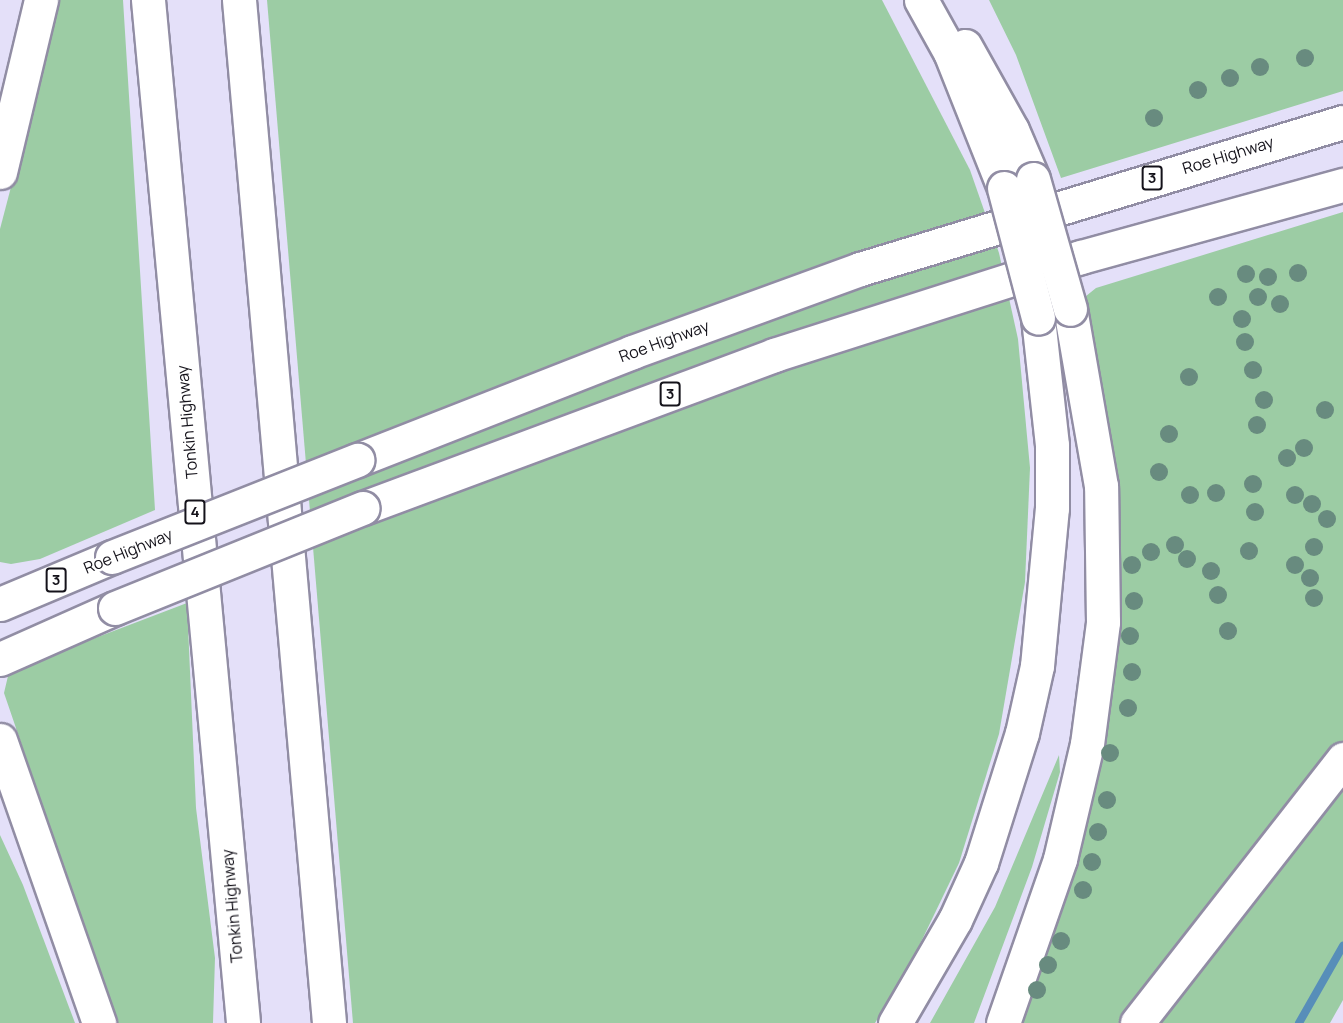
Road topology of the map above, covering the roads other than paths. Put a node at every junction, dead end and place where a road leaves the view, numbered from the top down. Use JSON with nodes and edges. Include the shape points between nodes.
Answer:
{"nodes":[{"id":1,"x":28,"y":0,"type":"edge"},
{"id":2,"x":41,"y":0,"type":"edge"},
{"id":3,"x":148,"y":0,"type":"edge"},
{"id":4,"x":239,"y":0,"type":"edge"},
{"id":5,"x":921,"y":0,"type":"edge"},
{"id":6,"x":934,"y":0,"type":"edge"},
{"id":7,"x":0,"y":90,"type":"edge"},
{"id":8,"x":1343,"y":122,"type":"edge"},
{"id":9,"x":0,"y":172,"type":"edge"},
{"id":10,"x":1019,"y":184,"type":"junction"},
{"id":11,"x":1343,"y":185,"type":"edge"},
{"id":12,"x":0,"y":604,"type":"edge"},
{"id":13,"x":0,"y":659,"type":"edge"},
{"id":14,"x":0,"y":740,"type":"edge"},
{"id":15,"x":1343,"y":759,"type":"edge"},
{"id":16,"x":0,"y":799,"type":"edge"},
{"id":17,"x":35,"y":840,"type":"junction"},
{"id":18,"x":99,"y":1023,"type":"edge"},
{"id":19,"x":243,"y":1023,"type":"edge"},
{"id":20,"x":329,"y":1023,"type":"edge"},
{"id":21,"x":895,"y":1023,"type":"edge"},
{"id":22,"x":1003,"y":1023,"type":"edge"},
{"id":23,"x":1137,"y":1023,"type":"edge"}],
"edges":[{"from":1,"to":7,"type":"highway"},
{"from":2,"to":9,"type":"highway"},
{"from":3,"to":19,"type":"highway","name":"Tonkin Highway","number":"4"},
{"from":4,"to":20,"type":"highway"},
{"from":5,"to":10,"type":"highway"},
{"from":6,"to":10,"type":"highway","via":[[977,64]]},
{"from":8,"to":12,"type":"highway","name":"Roe Highway","number":"3","bridge":true,"via":[[860,269],[632,352]]},
{"from":10,"to":21,"type":"highway","bridge":true,"via":[[1052,445],[1052,508],[1036,666],[1022,733],[981,863],[955,920]]},
{"from":10,"to":22,"type":"highway","bridge":true,"via":[[1070,309],[1101,486],[1103,622],[1087,744],[1060,860]]},
{"from":11,"to":13,"type":"highway","number":"3","bridge":true,"via":[[1081,257],[774,355],[363,508]]},
{"from":14,"to":17,"type":"highway"},
{"from":15,"to":23,"type":"highway"},
{"from":16,"to":17,"type":"highway"},
{"from":17,"to":18,"type":"highway"}]}
